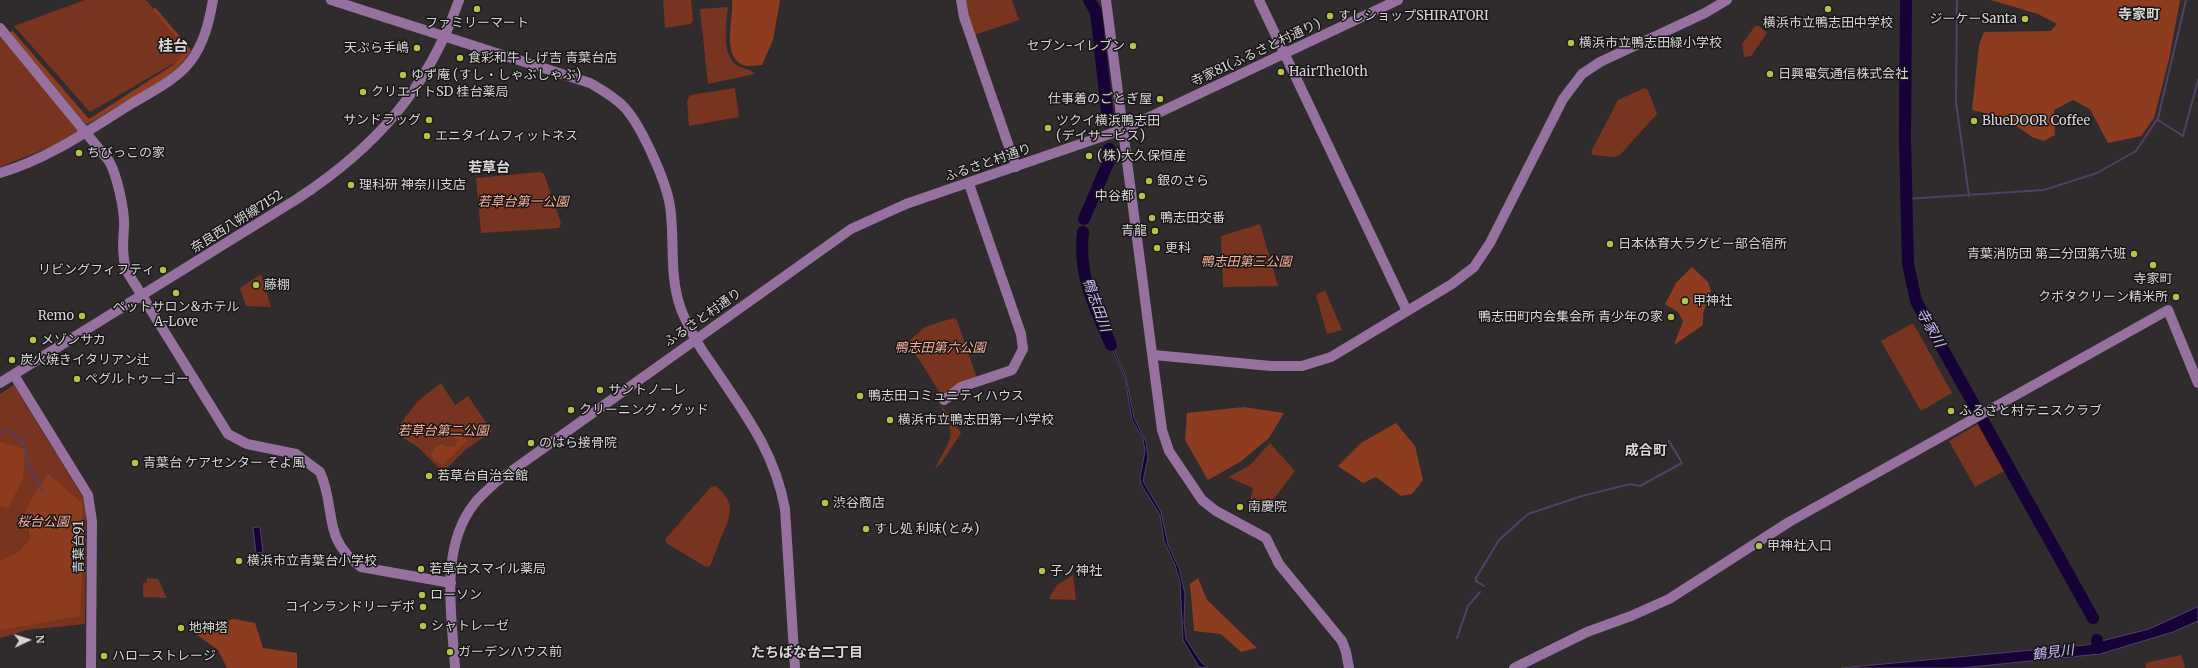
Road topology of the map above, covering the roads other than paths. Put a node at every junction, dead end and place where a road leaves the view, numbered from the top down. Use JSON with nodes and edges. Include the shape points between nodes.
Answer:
{"nodes":[{"id":1,"x":213,"y":0,"type":"edge"},
{"id":2,"x":331,"y":0,"type":"edge"},
{"id":3,"x":459,"y":0,"type":"edge"},
{"id":4,"x":961,"y":0,"type":"edge"},
{"id":5,"x":1106,"y":0,"type":"edge"},
{"id":6,"x":1259,"y":0,"type":"edge"},
{"id":7,"x":1398,"y":0,"type":"edge"},
{"id":8,"x":1727,"y":0,"type":"edge"},
{"id":9,"x":0,"y":28,"type":"edge"},
{"id":10,"x":445,"y":37,"type":"junction"},
{"id":11,"x":1284,"y":54,"type":"junction"},
{"id":12,"x":1124,"y":130,"type":"junction"},
{"id":13,"x":86,"y":132,"type":"junction"},
{"id":14,"x":1016,"y":167,"type":"junction"},
{"id":15,"x":0,"y":173,"type":"edge"},
{"id":16,"x":969,"y":184,"type":"junction"},
{"id":17,"x":142,"y":295,"type":"junction"},
{"id":18,"x":1407,"y":311,"type":"junction"},
{"id":19,"x":695,"y":339,"type":"junction"},
{"id":20,"x":1154,"y":354,"type":"junction"},
{"id":21,"x":14,"y":375,"type":"junction"},
{"id":22,"x":2198,"y":383,"type":"edge"},
{"id":23,"x":0,"y":384,"type":"edge"},
{"id":24,"x":944,"y":400,"type":"dead end"},
{"id":25,"x":451,"y":583,"type":"junction"},
{"id":26,"x":91,"y":668,"type":"edge"},
{"id":27,"x":455,"y":668,"type":"edge"},
{"id":28,"x":796,"y":668,"type":"edge"},
{"id":29,"x":1349,"y":668,"type":"edge"},
{"id":30,"x":1514,"y":668,"type":"edge"}],
"edges":[{"from":1,"to":13,"type":"street","via":[[204,38],[190,63],[172,78]]},
{"from":2,"to":10,"type":"street"},
{"from":3,"to":10,"type":"street","name":"奈良西八朔線7152"},
{"from":4,"to":14,"type":"street","via":[[964,17]]},
{"from":5,"to":12,"type":"street"},
{"from":6,"to":11,"type":"street"},
{"from":7,"to":11,"type":"street","name":"寺家81(ふるさと村通り)"},
{"from":8,"to":18,"type":"street","via":[[1705,13],[1600,62],[1582,74],[1563,99],[1490,243],[1474,267],[1452,284]]},
{"from":9,"to":13,"type":"street"},
{"from":10,"to":17,"type":"street","name":"奈良西八朔線7152","via":[[430,65],[399,110],[384,129],[353,158],[328,179]]},
{"from":10,"to":19,"type":"street","via":[[590,83],[625,108],[646,143],[667,194],[676,290],[680,306]]},
{"from":11,"to":12,"type":"street","name":"寺家81(ふるさと村通り)"},
{"from":11,"to":18,"type":"street"},
{"from":12,"to":14,"type":"street","name":"ふるさと村通り"},
{"from":12,"to":20,"type":"street"},
{"from":13,"to":15,"type":"street","via":[[52,152]]},
{"from":13,"to":17,"type":"street","via":[[116,172],[124,226],[123,262]]},
{"from":14,"to":16,"type":"street","name":"ふるさと村通り"},
{"from":16,"to":19,"type":"street","name":"ふるさと村通り","via":[[892,209],[851,229]]},
{"from":16,"to":24,"type":"street","via":[[1019,327],[1024,349],[1012,370],[961,387]]},
{"from":17,"to":21,"type":"street","name":"奈良西八朔線7152"},
{"from":17,"to":25,"type":"street","via":[[228,434],[247,444],[296,454],[320,472],[334,535],[350,559],[361,567]]},
{"from":18,"to":20,"type":"street","via":[[1331,356],[1302,366],[1271,366]]},
{"from":19,"to":25,"type":"street","name":"ふるさと村通り","via":[[496,482],[468,514],[456,542]]},
{"from":19,"to":28,"type":"street","via":[[756,431],[773,462],[779,481],[785,509]]},
{"from":20,"to":29,"type":"street","via":[[1162,430],[1169,451],[1182,472],[1202,500],[1216,511],[1266,538],[1279,564],[1342,641]]},
{"from":21,"to":23,"type":"street","name":"奈良西八朔線7152"},
{"from":21,"to":26,"type":"street","name":"青葉台91","via":[[88,495],[91,504]]},
{"from":22,"to":30,"type":"street","via":[[2168,310],[1789,522],[1669,599],[1580,635]]},
{"from":25,"to":27,"type":"street","name":"ふるさと村通り"}]}
